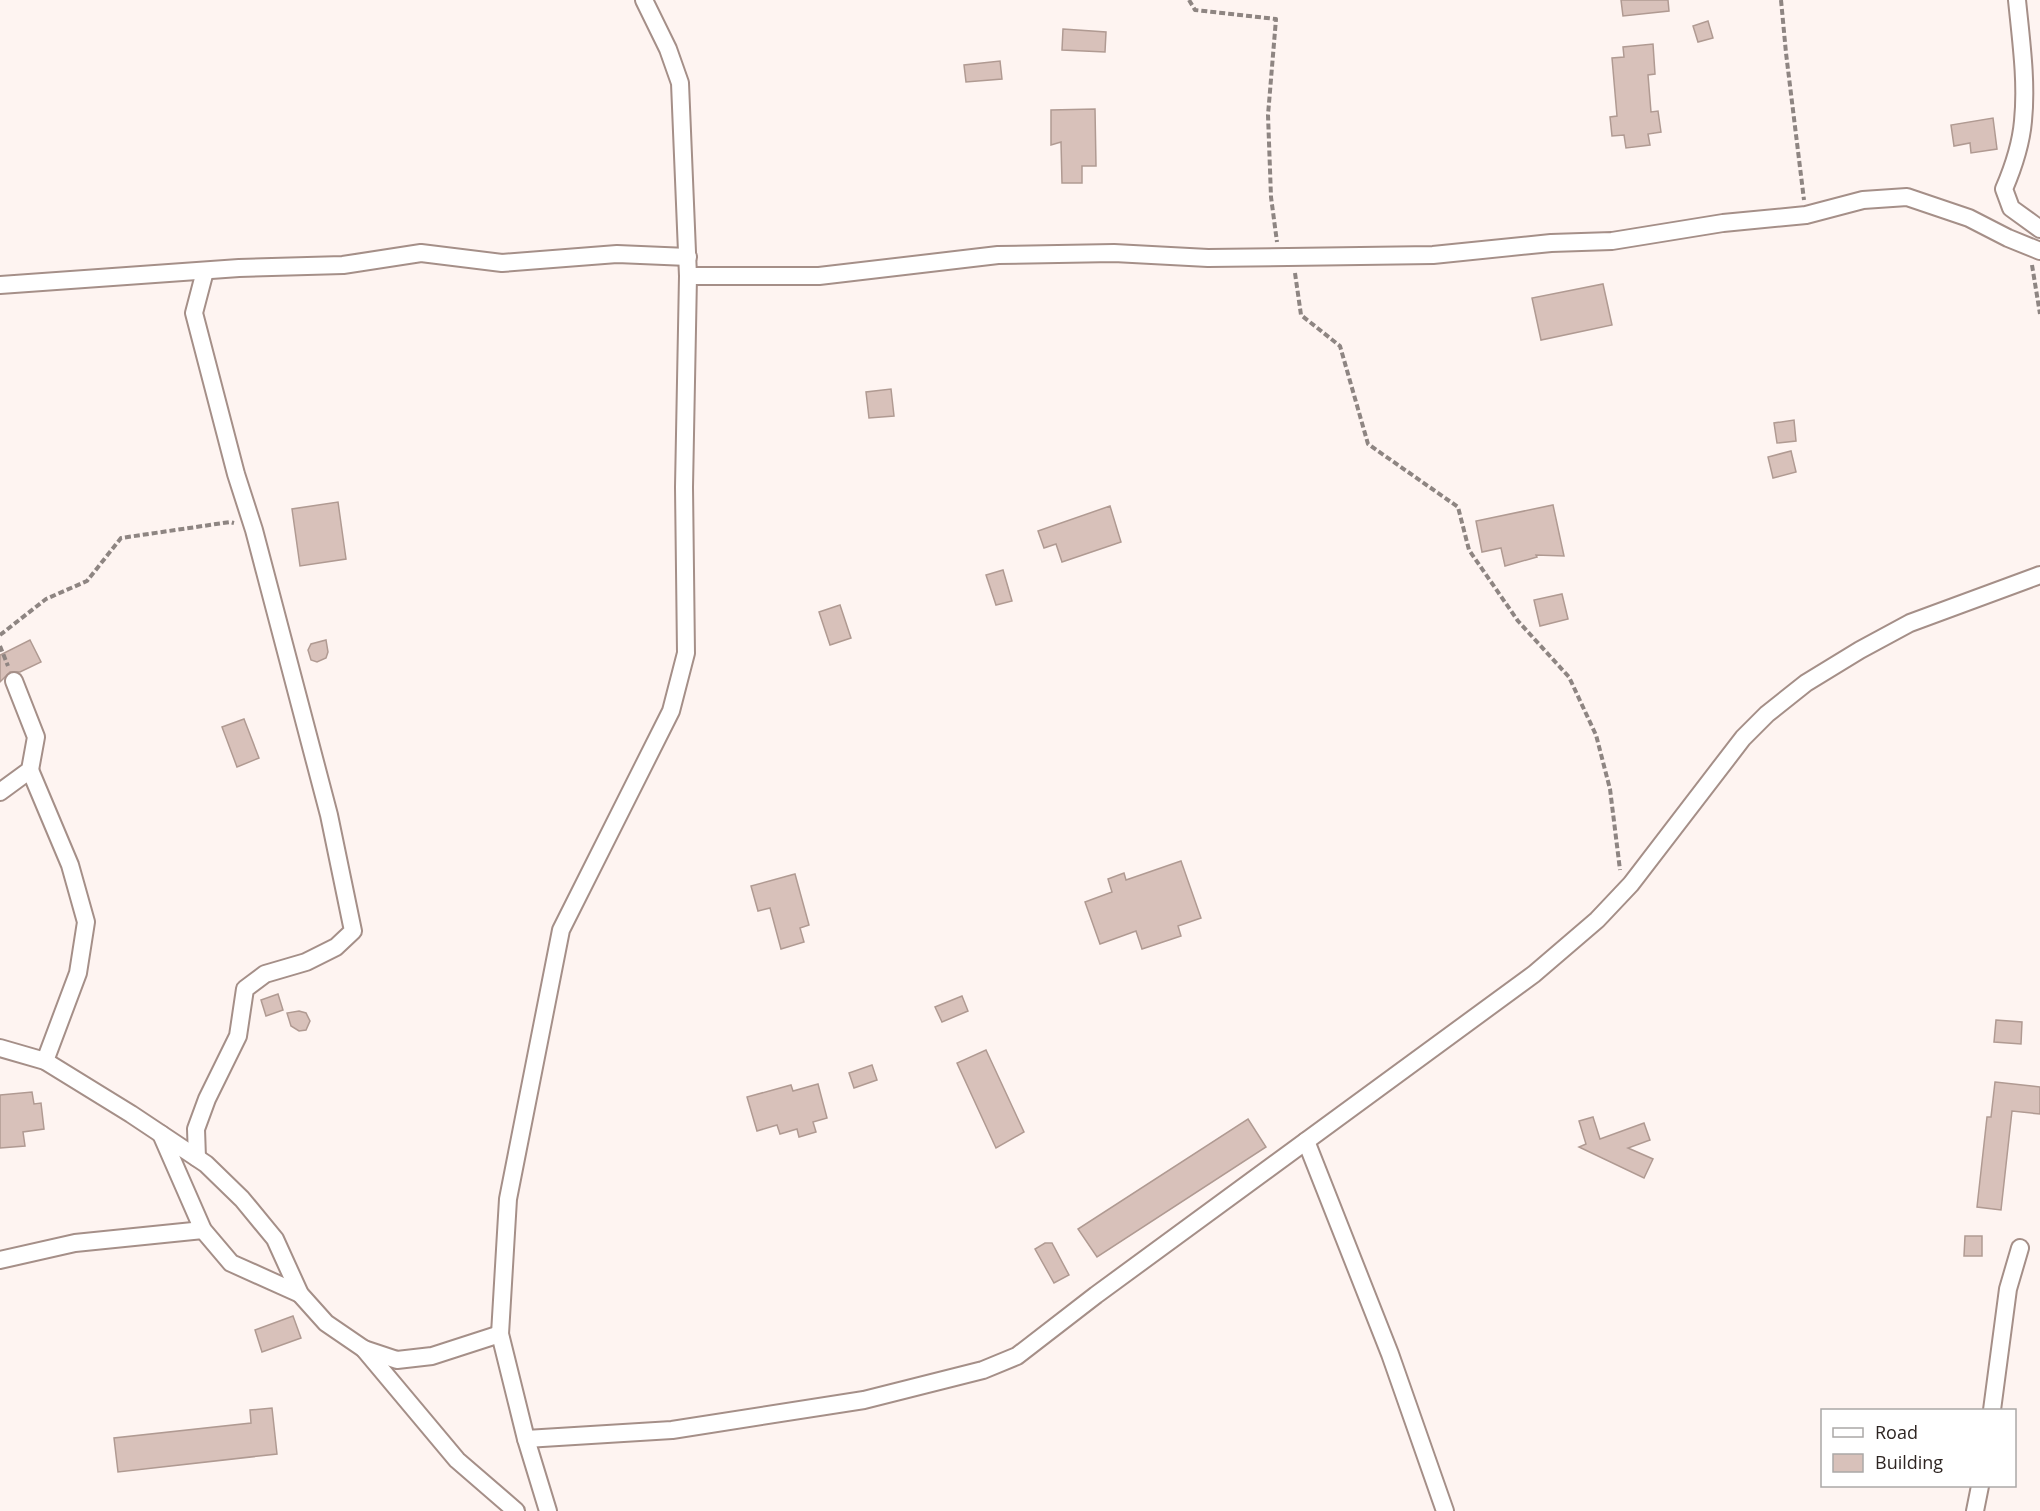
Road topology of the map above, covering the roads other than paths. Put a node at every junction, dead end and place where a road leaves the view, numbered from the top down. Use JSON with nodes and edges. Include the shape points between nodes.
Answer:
{"nodes":[{"id":1,"x":644,"y":0,"type":"edge"},
{"id":2,"x":2017,"y":0,"type":"edge"},
{"id":3,"x":2040,"y":229,"type":"edge"},
{"id":4,"x":2035,"y":248,"type":"edge"},
{"id":5,"x":688,"y":257,"type":"junction"},
{"id":6,"x":205,"y":271,"type":"junction"},
{"id":7,"x":688,"y":276,"type":"junction"},
{"id":8,"x":0,"y":285,"type":"edge"},
{"id":9,"x":2040,"y":575,"type":"edge"},
{"id":10,"x":14,"y":681,"type":"dead end"},
{"id":11,"x":30,"y":770,"type":"junction"},
{"id":12,"x":0,"y":792,"type":"edge"},
{"id":13,"x":0,"y":1048,"type":"edge"},
{"id":14,"x":45,"y":1061,"type":"junction"},
{"id":15,"x":161,"y":1134,"type":"junction"},
{"id":16,"x":1306,"y":1141,"type":"junction"},
{"id":17,"x":197,"y":1158,"type":"junction"},
{"id":18,"x":203,"y":1230,"type":"junction"},
{"id":19,"x":2020,"y":1248,"type":"dead end"},
{"id":20,"x":0,"y":1260,"type":"edge"},
{"id":21,"x":300,"y":1294,"type":"junction"},
{"id":22,"x":500,"y":1334,"type":"junction"},
{"id":23,"x":364,"y":1349,"type":"junction"},
{"id":24,"x":1992,"y":1409,"type":"edge"},
{"id":25,"x":526,"y":1439,"type":"junction"},
{"id":26,"x":1980,"y":1487,"type":"edge"},
{"id":27,"x":516,"y":1511,"type":"edge"},
{"id":28,"x":548,"y":1511,"type":"edge"},
{"id":29,"x":1445,"y":1511,"type":"edge"},
{"id":30,"x":1975,"y":1511,"type":"edge"}],
"edges":[{"from":1,"to":5,"type":"street","via":[[680,83]]},
{"from":2,"to":3,"type":"street","via":[[2023,122],[2004,189],[2011,208]]},
{"from":4,"to":7,"type":"street","via":[[1969,218],[1907,197],[1863,200],[1806,215],[1723,223],[1612,241],[1433,255],[998,255],[819,276]]},
{"from":5,"to":6,"type":"street","via":[[617,254],[502,263],[422,253],[343,265]]},
{"from":5,"to":7,"type":"street"},
{"from":6,"to":8,"type":"street"},
{"from":6,"to":17,"type":"street","via":[[194,313],[328,815],[353,931],[336,947],[306,962],[265,974],[245,989],[238,1036],[196,1129]]},
{"from":7,"to":22,"type":"street","via":[[686,653],[671,711],[561,930],[508,1198]]},
{"from":9,"to":16,"type":"street","via":[[1910,623],[1806,683],[1743,738],[1597,920],[1534,974]]},
{"from":10,"to":11,"type":"street","via":[[36,737]]},
{"from":11,"to":12,"type":"street"},
{"from":11,"to":14,"type":"street","via":[[70,865],[86,922],[78,973]]},
{"from":13,"to":14,"type":"street"},
{"from":14,"to":15,"type":"street"},
{"from":15,"to":17,"type":"street"},
{"from":15,"to":18,"type":"street"},
{"from":16,"to":25,"type":"street","via":[[1017,1356],[983,1370],[864,1400],[672,1430]]},
{"from":16,"to":29,"type":"street"},
{"from":17,"to":21,"type":"street","via":[[242,1199],[275,1239]]},
{"from":18,"to":20,"type":"street","via":[[75,1244]]},
{"from":18,"to":21,"type":"street","via":[[231,1263]]},
{"from":19,"to":24,"type":"street","via":[[2008,1289]]},
{"from":21,"to":23,"type":"street","via":[[326,1323]]},
{"from":22,"to":23,"type":"street","via":[[432,1356],[397,1360]]},
{"from":22,"to":25,"type":"street"},
{"from":23,"to":27,"type":"street","via":[[457,1460]]},
{"from":25,"to":28,"type":"street"},
{"from":26,"to":30,"type":"street"}]}
